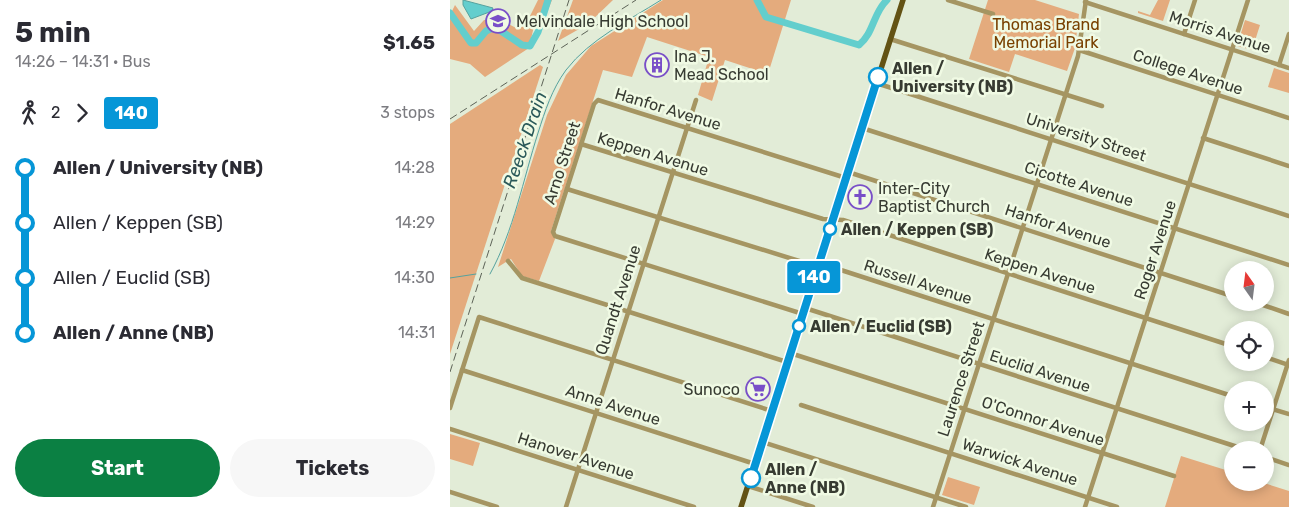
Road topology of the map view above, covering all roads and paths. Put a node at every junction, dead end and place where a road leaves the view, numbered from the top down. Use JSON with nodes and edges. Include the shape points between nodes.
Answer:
{"nodes":[{"id":1,"x":902,"y":0,"type":"edge"},
{"id":2,"x":948,"y":0,"type":"edge"},
{"id":3,"x":1195,"y":0,"type":"edge"},
{"id":4,"x":1248,"y":0,"type":"edge"},
{"id":5,"x":1085,"y":1,"type":"edge"},
{"id":6,"x":993,"y":14,"type":"dead end"},
{"id":7,"x":1184,"y":34,"type":"junction"},
{"id":8,"x":1289,"y":34,"type":"edge"},
{"id":9,"x":890,"y":39,"type":"junction"},
{"id":10,"x":1079,"y":50,"type":"junction"},
{"id":11,"x":1231,"y":50,"type":"junction"},
{"id":12,"x":1279,"y":65,"type":"junction"},
{"id":13,"x":1289,"y":68,"type":"edge"},
{"id":14,"x":876,"y":83,"type":"junction"},
{"id":15,"x":1065,"y":95,"type":"junction"},
{"id":16,"x":1217,"y":95,"type":"junction"},
{"id":17,"x":696,"y":100,"type":"dead end"},
{"id":18,"x":596,"y":101,"type":"joint"},
{"id":19,"x":1102,"y":106,"type":"dead end"},
{"id":20,"x":1289,"y":118,"type":"edge"},
{"id":21,"x":687,"y":128,"type":"junction"},
{"id":22,"x":862,"y":128,"type":"junction"},
{"id":23,"x":1203,"y":138,"type":"junction"},
{"id":24,"x":1051,"y":139,"type":"junction"},
{"id":25,"x":581,"y":144,"type":"junction"},
{"id":26,"x":1289,"y":166,"type":"edge"},
{"id":27,"x":672,"y":173,"type":"junction"},
{"id":28,"x":847,"y":175,"type":"junction"},
{"id":29,"x":1189,"y":183,"type":"junction"},
{"id":30,"x":1036,"y":184,"type":"junction"},
{"id":31,"x":567,"y":189,"type":"junction"},
{"id":32,"x":1289,"y":216,"type":"edge"},
{"id":33,"x":658,"y":218,"type":"junction"},
{"id":34,"x":833,"y":220,"type":"junction"},
{"id":35,"x":1022,"y":228,"type":"junction"},
{"id":36,"x":1175,"y":228,"type":"junction"},
{"id":37,"x":554,"y":235,"type":"joint"},
{"id":38,"x":508,"y":261,"type":"dead end"},
{"id":39,"x":644,"y":264,"type":"junction"},
{"id":40,"x":818,"y":265,"type":"junction"},
{"id":41,"x":1289,"y":265,"type":"edge"},
{"id":42,"x":1160,"y":272,"type":"junction"},
{"id":43,"x":1008,"y":274,"type":"junction"},
{"id":44,"x":1224,"y":293,"type":"edge"},
{"id":45,"x":1274,"y":309,"type":"edge"},
{"id":46,"x":804,"y":311,"type":"junction"},
{"id":47,"x":628,"y":312,"type":"junction"},
{"id":48,"x":1289,"y":314,"type":"edge"},
{"id":49,"x":1146,"y":318,"type":"junction"},
{"id":50,"x":993,"y":320,"type":"junction"},
{"id":51,"x":1224,"y":343,"type":"edge"},
{"id":52,"x":790,"y":353,"type":"junction"},
{"id":53,"x":1274,"y":359,"type":"edge"},
{"id":54,"x":612,"y":360,"type":"junction"},
{"id":55,"x":787,"y":362,"type":"junction"},
{"id":56,"x":1289,"y":363,"type":"edge"},
{"id":57,"x":979,"y":364,"type":"junction"},
{"id":58,"x":1131,"y":364,"type":"junction"},
{"id":59,"x":462,"y":370,"type":"junction"},
{"id":60,"x":1224,"y":393,"type":"edge"},
{"id":61,"x":802,"y":405,"type":"dead end"},
{"id":62,"x":1274,"y":406,"type":"edge"},
{"id":63,"x":450,"y":408,"type":"edge"},
{"id":64,"x":965,"y":409,"type":"junction"},
{"id":65,"x":1117,"y":409,"type":"junction"},
{"id":66,"x":1274,"y":409,"type":"edge"},
{"id":67,"x":772,"y":410,"type":"junction"},
{"id":68,"x":595,"y":413,"type":"junction"},
{"id":69,"x":1289,"y":414,"type":"edge"},
{"id":70,"x":450,"y":428,"type":"edge"},
{"id":71,"x":762,"y":442,"type":"junction"},
{"id":72,"x":1224,"y":443,"type":"edge"},
{"id":73,"x":951,"y":453,"type":"junction"},
{"id":74,"x":1102,"y":453,"type":"junction"},
{"id":75,"x":1274,"y":460,"type":"edge"},
{"id":76,"x":755,"y":464,"type":"junction"},
{"id":77,"x":1289,"y":464,"type":"edge"},
{"id":78,"x":577,"y":470,"type":"junction"},
{"id":79,"x":1174,"y":476,"type":"dead end"},
{"id":80,"x":748,"y":486,"type":"junction"},
{"id":81,"x":450,"y":492,"type":"edge"},
{"id":82,"x":936,"y":497,"type":"junction"},
{"id":83,"x":1088,"y":498,"type":"junction"},
{"id":84,"x":497,"y":507,"type":"edge"},
{"id":85,"x":566,"y":507,"type":"edge"},
{"id":86,"x":694,"y":507,"type":"edge"},
{"id":87,"x":741,"y":507,"type":"edge"},
{"id":88,"x":813,"y":507,"type":"edge"},
{"id":89,"x":933,"y":507,"type":"edge"},
{"id":90,"x":966,"y":507,"type":"edge"},
{"id":91,"x":1085,"y":507,"type":"edge"},
{"id":92,"x":1117,"y":507,"type":"edge"}],
"edges":[{"from":1,"to":9,"type":"main road"},
{"from":2,"to":6,"type":"street"},
{"from":3,"to":7,"type":"street"},
{"from":4,"to":11,"type":"street","name":"Roger Avenue"},
{"from":5,"to":7,"type":"street","name":"Morris Avenue"},
{"from":5,"to":10,"type":"street","name":"Laurence Street"},
{"from":7,"to":11,"type":"street","name":"Morris Avenue"},
{"from":8,"to":12,"type":"street"},
{"from":9,"to":14,"type":"main road"},
{"from":9,"to":15,"type":"street"},
{"from":10,"to":15,"type":"street","name":"Laurence Street"},
{"from":10,"to":16,"type":"street","name":"College Avenue"},
{"from":11,"to":12,"type":"street","name":"Morris Avenue"},
{"from":11,"to":16,"type":"street","name":"Roger Avenue"},
{"from":12,"to":13,"type":"street","name":"Morris Avenue"},
{"from":14,"to":22,"type":"main road"},
{"from":14,"to":24,"type":"street","name":"University Street"},
{"from":15,"to":19,"type":"street"},
{"from":15,"to":24,"type":"street","name":"Laurence Street"},
{"from":16,"to":20,"type":"street","name":"College Avenue"},
{"from":16,"to":23,"type":"street","name":"Roger Avenue"},
{"from":17,"to":21,"type":"street","name":"Quandt Avenue"},
{"from":18,"to":21,"type":"street","name":"Hanfor Avenue"},
{"from":18,"to":25,"type":"street","name":"Arno Street"},
{"from":21,"to":27,"type":"street","name":"Quandt Avenue"},
{"from":21,"to":28,"type":"street","name":"Hanfor Avenue"},
{"from":22,"to":28,"type":"main road"},
{"from":22,"to":30,"type":"street","name":"Cicotte Avenue"},
{"from":23,"to":26,"type":"street"},
{"from":23,"to":29,"type":"street","name":"Roger Avenue"},
{"from":24,"to":29,"type":"street","name":"University Street"},
{"from":24,"to":30,"type":"street","name":"Laurence Street"},
{"from":25,"to":27,"type":"street","name":"Keppen Avenue"},
{"from":25,"to":31,"type":"street","name":"Arno Street"},
{"from":27,"to":33,"type":"street","name":"Quandt Avenue"},
{"from":27,"to":34,"type":"street","name":"Keppen Avenue"},
{"from":28,"to":34,"type":"main road"},
{"from":28,"to":35,"type":"street","name":"Hanfor Avenue"},
{"from":29,"to":32,"type":"street","name":"University Street"},
{"from":29,"to":36,"type":"street","name":"Roger Avenue"},
{"from":30,"to":35,"type":"street","name":"Laurence Street"},
{"from":30,"to":36,"type":"street","name":"Cicotte Avenue"},
{"from":31,"to":33,"type":"street","name":"Russell Avenue"},
{"from":31,"to":37,"type":"street","name":"Arno Street"},
{"from":33,"to":39,"type":"street","name":"Quandt Avenue"},
{"from":33,"to":40,"type":"street","name":"Russell Avenue"},
{"from":34,"to":40,"type":"main road"},
{"from":34,"to":43,"type":"street","name":"Keppen Avenue","via":[[843,220]]},
{"from":35,"to":42,"type":"street","name":"Hanfor Avenue"},
{"from":35,"to":43,"type":"street","name":"Laurence Street"},
{"from":36,"to":41,"type":"street","name":"Cicotte Avenue"},
{"from":36,"to":42,"type":"street","name":"Roger Avenue"},
{"from":37,"to":39,"type":"street","name":"Euclid Avenue"},
{"from":38,"to":47,"type":"street","via":[[522,278]]},
{"from":39,"to":46,"type":"street","name":"Euclid Avenue"},
{"from":39,"to":47,"type":"street","name":"Quandt Avenue"},
{"from":40,"to":46,"type":"main road"},
{"from":40,"to":50,"type":"street","name":"Russell Avenue"},
{"from":42,"to":44,"type":"street","name":"Hanfor Avenue"},
{"from":42,"to":49,"type":"street","name":"Roger Avenue"},
{"from":43,"to":49,"type":"street","name":"Keppen Avenue"},
{"from":43,"to":50,"type":"street","name":"Laurence Street"},
{"from":45,"to":48,"type":"street"},
{"from":46,"to":52,"type":"main road"},
{"from":46,"to":57,"type":"street","name":"Euclid Avenue"},
{"from":47,"to":54,"type":"street","name":"Quandt Avenue"},
{"from":47,"to":55,"type":"street"},
{"from":49,"to":51,"type":"street","name":"Keppen Avenue"},
{"from":49,"to":58,"type":"street","name":"Roger Avenue"},
{"from":50,"to":57,"type":"street","name":"Laurence Street"},
{"from":50,"to":58,"type":"street","name":"Russell Avenue"},
{"from":52,"to":55,"type":"main road"},
{"from":52,"to":64,"type":"street","name":"O'Connor Avenue"},
{"from":53,"to":56,"type":"street"},
{"from":54,"to":59,"type":"street","via":[[479,317]]},
{"from":54,"to":67,"type":"street"},
{"from":54,"to":68,"type":"street","name":"Quandt Avenue"},
{"from":55,"to":67,"type":"main road"},
{"from":56,"to":62,"type":"street"},
{"from":57,"to":64,"type":"street","name":"Laurence Street"},
{"from":57,"to":65,"type":"street","name":"Euclid Avenue"},
{"from":58,"to":60,"type":"street","name":"Russell Avenue"},
{"from":58,"to":65,"type":"street","name":"Roger Avenue"},
{"from":59,"to":63,"type":"street"},
{"from":59,"to":68,"type":"street","name":"Anne Avenue"},
{"from":61,"to":73,"type":"street","name":"Warwick Avenue"},
{"from":64,"to":73,"type":"street","name":"Laurence Street"},
{"from":64,"to":74,"type":"street","name":"O'Connor Avenue"},
{"from":65,"to":72,"type":"street","name":"Euclid Avenue"},
{"from":65,"to":74,"type":"street","name":"Roger Avenue"},
{"from":66,"to":69,"type":"street"},
{"from":67,"to":71,"type":"main road"},
{"from":68,"to":76,"type":"street","name":"Anne Avenue"},
{"from":68,"to":78,"type":"street","name":"Quandt Avenue"},
{"from":70,"to":78,"type":"street","name":"Hanover Avenue"},
{"from":71,"to":76,"type":"main road"},
{"from":71,"to":82,"type":"street"},
{"from":73,"to":82,"type":"street","name":"Laurence Street"},
{"from":73,"to":83,"type":"street","name":"Warwick Avenue"},
{"from":74,"to":79,"type":"street","name":"O'Connor Avenue"},
{"from":74,"to":83,"type":"street","name":"Roger Avenue"},
{"from":75,"to":77,"type":"street"},
{"from":76,"to":80,"type":"main road"},
{"from":78,"to":85,"type":"street","name":"Quandt Avenue"},
{"from":78,"to":86,"type":"street","name":"Hanover Avenue"},
{"from":80,"to":87,"type":"main road"},
{"from":80,"to":88,"type":"street"},
{"from":81,"to":84,"type":"street"},
{"from":82,"to":89,"type":"street","name":"Laurence Street"},
{"from":82,"to":90,"type":"street"},
{"from":83,"to":91,"type":"street","name":"Roger Avenue"},
{"from":83,"to":92,"type":"street","name":"Warwick Avenue"}]}
